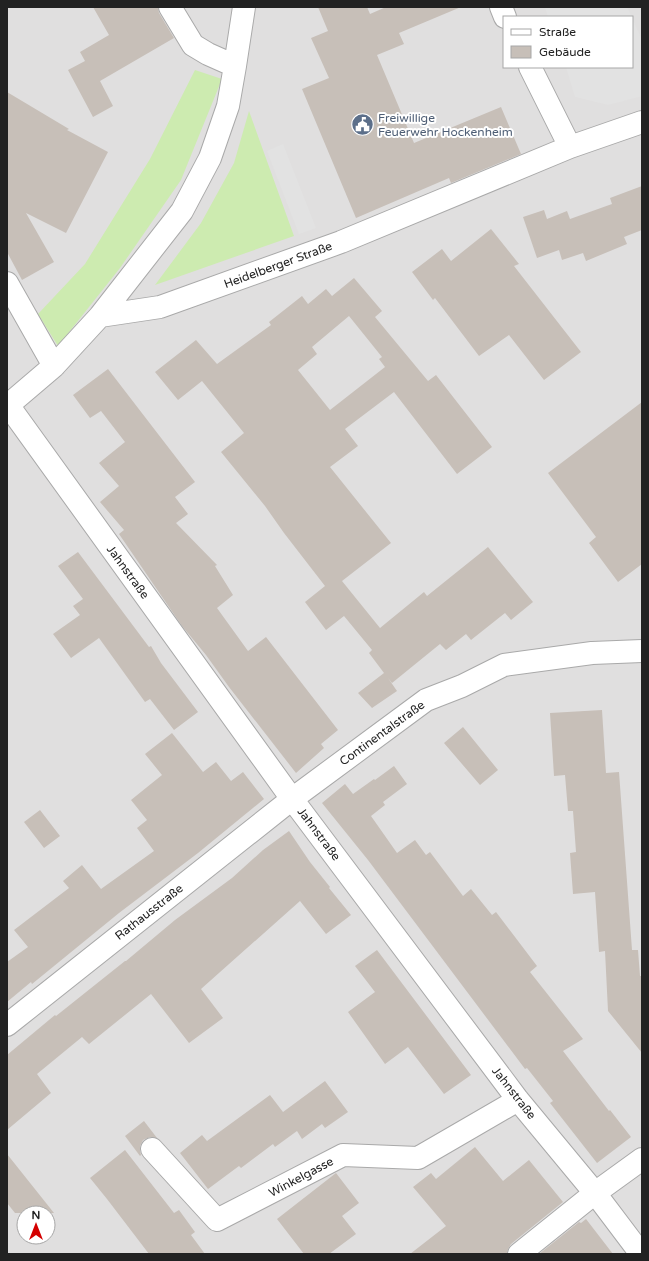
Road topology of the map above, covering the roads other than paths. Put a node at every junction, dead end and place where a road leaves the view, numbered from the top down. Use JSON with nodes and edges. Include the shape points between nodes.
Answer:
{"nodes":[{"id":1,"x":170,"y":7,"type":"edge"},
{"id":2,"x":244,"y":7,"type":"edge"},
{"id":3,"x":500,"y":7,"type":"edge"},
{"id":4,"x":505,"y":16,"type":"edge"},
{"id":5,"x":235,"y":66,"type":"junction"},
{"id":6,"x":530,"y":68,"type":"edge"},
{"id":7,"x":642,"y":122,"type":"edge"},
{"id":8,"x":570,"y":147,"type":"junction"},
{"id":9,"x":7,"y":283,"type":"edge"},
{"id":10,"x":100,"y":316,"type":"junction"},
{"id":11,"x":54,"y":366,"type":"junction"},
{"id":12,"x":7,"y":406,"type":"edge"},
{"id":13,"x":642,"y":651,"type":"edge"},
{"id":14,"x":292,"y":799,"type":"junction"},
{"id":15,"x":7,"y":1025,"type":"edge"},
{"id":16,"x":518,"y":1100,"type":"junction"},
{"id":17,"x":152,"y":1150,"type":"dead end"},
{"id":18,"x":642,"y":1159,"type":"edge"},
{"id":19,"x":595,"y":1193,"type":"junction"},
{"id":20,"x":519,"y":1254,"type":"edge"},
{"id":21,"x":641,"y":1254,"type":"edge"}],
"edges":[{"from":1,"to":5,"type":"street","via":[[193,45]]},
{"from":2,"to":5,"type":"street"},
{"from":3,"to":4,"type":"street"},
{"from":5,"to":10,"type":"street","via":[[228,106],[210,158],[182,211]]},
{"from":6,"to":8,"type":"street"},
{"from":7,"to":8,"type":"street","name":"Heidelberger Straße"},
{"from":8,"to":10,"type":"street","name":"Heidelberger Straße","via":[[340,242],[160,307]]},
{"from":9,"to":11,"type":"street"},
{"from":10,"to":11,"type":"street"},
{"from":11,"to":12,"type":"street"},
{"from":12,"to":14,"type":"street","name":"Jahnstraße"},
{"from":13,"to":14,"type":"street","name":"Continentalstraße","via":[[592,653],[504,665],[426,700]]},
{"from":14,"to":15,"type":"street","name":"Rathausstraße"},
{"from":14,"to":16,"type":"street","name":"Jahnstraße"},
{"from":16,"to":17,"type":"street","name":"Winkelgasse","via":[[418,1158],[343,1155],[217,1220]]},
{"from":16,"to":19,"type":"street","name":"Jahnstraße"},
{"from":18,"to":19,"type":"street"},
{"from":19,"to":20,"type":"street"},
{"from":19,"to":21,"type":"street","name":"Jahnstraße"}]}
